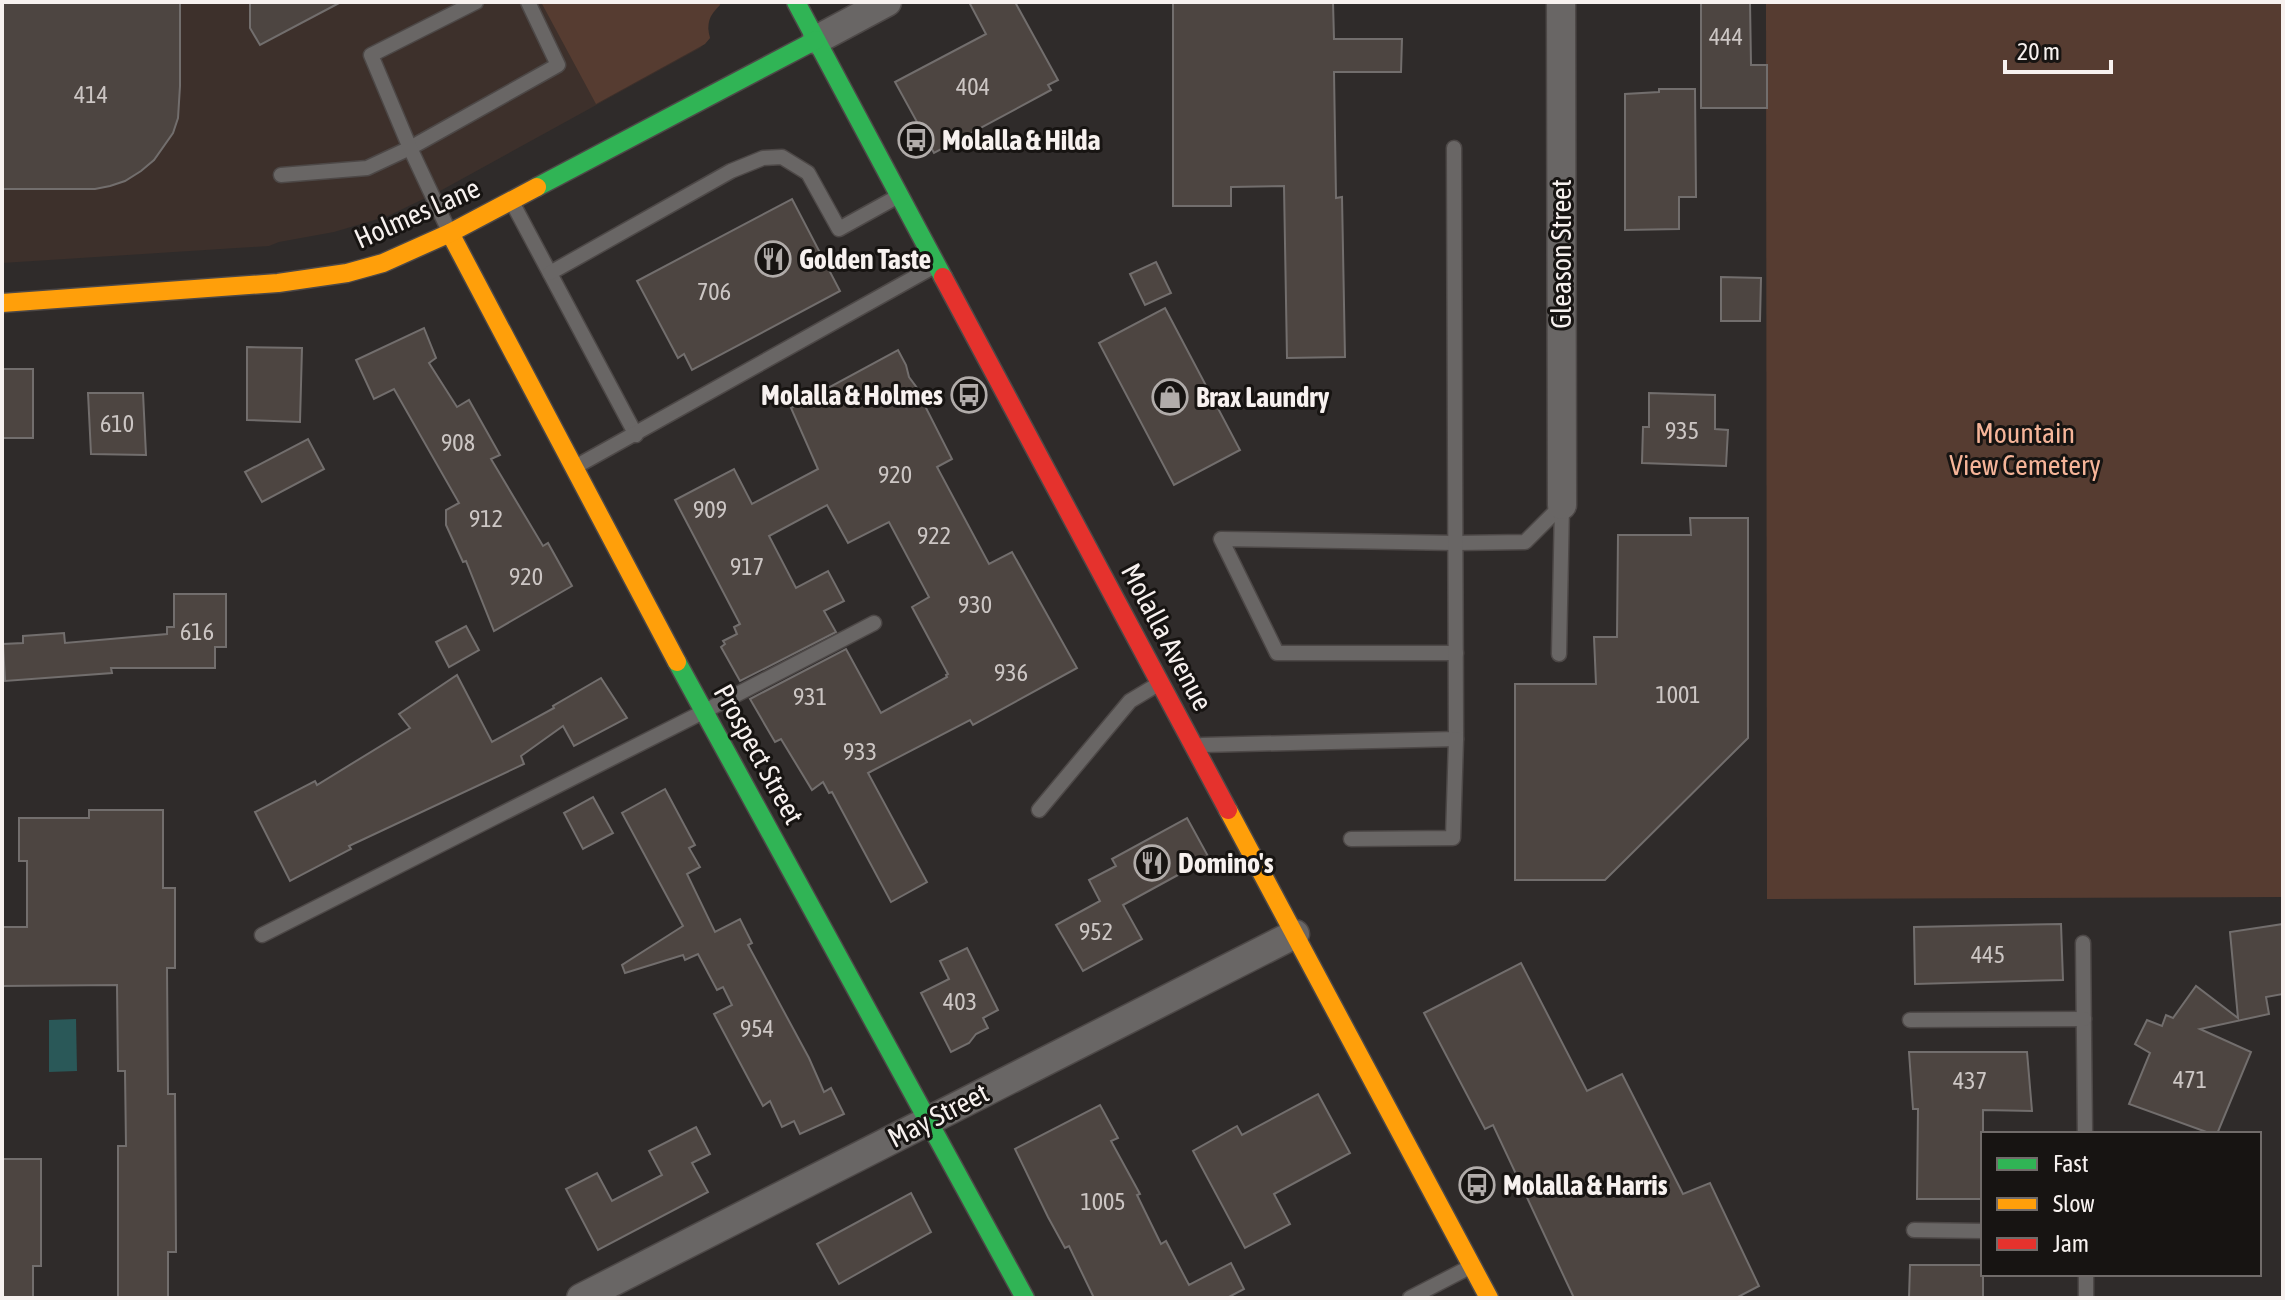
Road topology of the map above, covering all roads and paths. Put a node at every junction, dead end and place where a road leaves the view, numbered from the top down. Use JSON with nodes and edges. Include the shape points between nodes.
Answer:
{"nodes":[{"id":1,"x":476,"y":2,"type":"edge"},
{"id":2,"x":528,"y":2,"type":"edge"},
{"id":3,"x":796,"y":2,"type":"edge"},
{"id":4,"x":887,"y":2,"type":"edge"},
{"id":5,"x":1561,"y":2,"type":"edge"},
{"id":6,"x":816,"y":40,"type":"junction"},
{"id":7,"x":410,"y":148,"type":"junction"},
{"id":8,"x":1454,"y":148,"type":"dead end"},
{"id":9,"x":281,"y":175,"type":"dead end"},
{"id":10,"x":899,"y":196,"type":"junction"},
{"id":11,"x":511,"y":202,"type":"junction"},
{"id":12,"x":450,"y":233,"type":"junction"},
{"id":13,"x":936,"y":265,"type":"junction"},
{"id":14,"x":550,"y":273,"type":"junction"},
{"id":15,"x":2,"y":303,"type":"edge"},
{"id":16,"x":636,"y":435,"type":"junction"},
{"id":17,"x":574,"y":468,"type":"junction"},
{"id":18,"x":1562,"y":505,"type":"junction"},
{"id":19,"x":1456,"y":543,"type":"junction"},
{"id":20,"x":874,"y":623,"type":"dead end"},
{"id":21,"x":1456,"y":653,"type":"junction"},
{"id":22,"x":1559,"y":654,"type":"dead end"},
{"id":23,"x":1160,"y":683,"type":"junction"},
{"id":24,"x":703,"y":712,"type":"junction"},
{"id":25,"x":1456,"y":739,"type":"junction"},
{"id":26,"x":1193,"y":745,"type":"junction"},
{"id":27,"x":1039,"y":810,"type":"dead end"},
{"id":28,"x":1351,"y":839,"type":"dead end"},
{"id":29,"x":1295,"y":934,"type":"junction"},
{"id":30,"x":262,"y":935,"type":"dead end"},
{"id":31,"x":2083,"y":943,"type":"dead end"},
{"id":32,"x":2084,"y":1019,"type":"junction"},
{"id":33,"x":1910,"y":1020,"type":"dead end"},
{"id":34,"x":926,"y":1121,"type":"junction"},
{"id":35,"x":2085,"y":1132,"type":"edge"},
{"id":36,"x":1914,"y":1230,"type":"dead end"},
{"id":37,"x":1981,"y":1231,"type":"edge"},
{"id":38,"x":1472,"y":1266,"type":"junction"},
{"id":39,"x":2086,"y":1276,"type":"edge"},
{"id":40,"x":581,"y":1298,"type":"edge"},
{"id":41,"x":1025,"y":1298,"type":"edge"},
{"id":42,"x":1410,"y":1298,"type":"edge"},
{"id":43,"x":1489,"y":1298,"type":"edge"},
{"id":44,"x":2086,"y":1298,"type":"edge"}],
"edges":[{"from":1,"to":7,"type":"lane","via":[[371,55]]},
{"from":2,"to":7,"type":"lane","via":[[558,65]]},
{"from":3,"to":6,"type":"street","name":"Molalla Avenue"},
{"from":4,"to":6,"type":"street"},
{"from":5,"to":18,"type":"street","name":"Gleason Street"},
{"from":6,"to":10,"type":"street","name":"Molalla Avenue"},
{"from":6,"to":11,"type":"street","name":"Holmes Lane"},
{"from":7,"to":9,"type":"lane","via":[[367,168]]},
{"from":7,"to":12,"type":"lane"},
{"from":8,"to":19,"type":"lane"},
{"from":10,"to":13,"type":"street","name":"Molalla Avenue"},
{"from":10,"to":14,"type":"lane","via":[[839,229],[808,173],[782,157],[763,158]]},
{"from":11,"to":12,"type":"street","name":"Holmes Lane"},
{"from":11,"to":14,"type":"lane"},
{"from":12,"to":15,"type":"street","name":"Holmes Lane","via":[[383,263],[309,279]]},
{"from":12,"to":17,"type":"street","name":"Prospect Street"},
{"from":13,"to":16,"type":"lane"},
{"from":13,"to":23,"type":"street","name":"Molalla Avenue"},
{"from":14,"to":16,"type":"lane"},
{"from":16,"to":17,"type":"lane"},
{"from":17,"to":24,"type":"street","name":"Prospect Street"},
{"from":18,"to":19,"type":"lane","via":[[1525,542]]},
{"from":18,"to":22,"type":"lane"},
{"from":19,"to":21,"type":"lane"},
{"from":19,"to":21,"type":"lane","via":[[1221,539],[1277,653]]},
{"from":20,"to":24,"type":"lane"},
{"from":21,"to":25,"type":"lane"},
{"from":23,"to":26,"type":"street","name":"Molalla Avenue"},
{"from":23,"to":27,"type":"lane","via":[[1130,701]]},
{"from":24,"to":30,"type":"lane"},
{"from":24,"to":34,"type":"street","name":"Prospect Street"},
{"from":25,"to":26,"type":"lane"},
{"from":25,"to":28,"type":"lane","via":[[1453,838]]},
{"from":26,"to":29,"type":"street","name":"Molalla Avenue"},
{"from":29,"to":34,"type":"street","name":"May Street"},
{"from":29,"to":38,"type":"street","name":"Molalla Avenue"},
{"from":31,"to":32,"type":"lane"},
{"from":32,"to":33,"type":"lane"},
{"from":32,"to":35,"type":"lane"},
{"from":34,"to":40,"type":"street","name":"May Street"},
{"from":34,"to":41,"type":"street","name":"Prospect Street"},
{"from":36,"to":37,"type":"lane"},
{"from":38,"to":42,"type":"lane"},
{"from":38,"to":43,"type":"street","name":"Molalla Avenue"},
{"from":39,"to":44,"type":"lane"}]}
